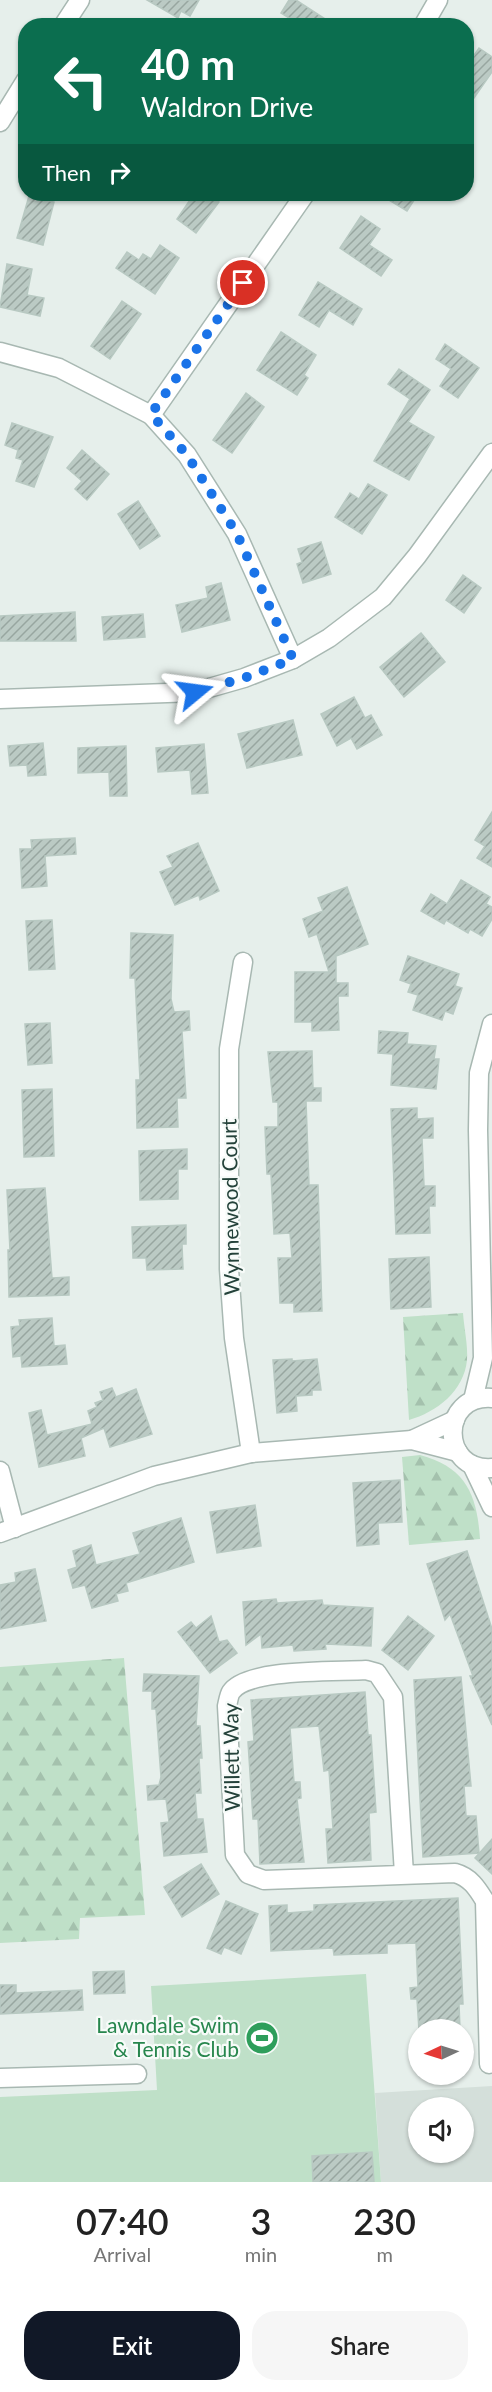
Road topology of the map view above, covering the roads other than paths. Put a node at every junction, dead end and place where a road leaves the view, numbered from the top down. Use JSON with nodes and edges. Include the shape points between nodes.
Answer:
{"nodes":[{"id":1,"x":80,"y":0,"type":"edge"},
{"id":2,"x":438,"y":0,"type":"edge"},
{"id":3,"x":68,"y":18,"type":"edge"},
{"id":4,"x":428,"y":18,"type":"edge"},
{"id":5,"x":18,"y":93,"type":"edge"},
{"id":6,"x":0,"y":122,"type":"edge"},
{"id":7,"x":300,"y":201,"type":"edge"},
{"id":8,"x":0,"y":352,"type":"edge"},
{"id":9,"x":151,"y":414,"type":"junction"},
{"id":10,"x":491,"y":455,"type":"edge"},
{"id":11,"x":293,"y":659,"type":"junction"},
{"id":12,"x":0,"y":699,"type":"edge"},
{"id":13,"x":243,"y":962,"type":"dead end"},
{"id":14,"x":492,"y":1024,"type":"edge"},
{"id":15,"x":483,"y":1358,"type":"junction"},
{"id":16,"x":492,"y":1379,"type":"edge"},
{"id":17,"x":492,"y":1398,"type":"edge"},
{"id":18,"x":473,"y":1400,"type":"junction"},
{"id":19,"x":455,"y":1420,"type":"junction"},
{"id":20,"x":412,"y":1440,"type":"junction"},
{"id":21,"x":458,"y":1452,"type":"junction"},
{"id":22,"x":251,"y":1453,"type":"junction"},
{"id":23,"x":472,"y":1465,"type":"junction"},
{"id":24,"x":492,"y":1467,"type":"edge"},
{"id":25,"x":0,"y":1471,"type":"edge"},
{"id":26,"x":492,"y":1507,"type":"edge"},
{"id":27,"x":8,"y":1531,"type":"edge"},
{"id":28,"x":404,"y":1874,"type":"junction"},
{"id":29,"x":489,"y":1974,"type":"edge"},
{"id":30,"x":489,"y":2064,"type":"dead end"},
{"id":31,"x":136,"y":2074,"type":"dead end"},
{"id":32,"x":0,"y":2079,"type":"edge"}],
"edges":[{"from":1,"to":3,"type":"street"},
{"from":2,"to":4,"type":"street"},
{"from":5,"to":6,"type":"street"},
{"from":7,"to":9,"type":"street"},
{"from":8,"to":9,"type":"street","via":[[58,368]]},
{"from":9,"to":11,"type":"street","via":[[187,455],[237,534]]},
{"from":10,"to":11,"type":"street","via":[[383,597],[329,638]]},
{"from":11,"to":12,"type":"street","via":[[195,692]]},
{"from":13,"to":22,"type":"street","name":"Wynnewood Court","via":[[229,1049],[230,1269],[234,1338]]},
{"from":14,"to":15,"type":"street","via":[[479,1073]]},
{"from":15,"to":16,"type":"street"},
{"from":15,"to":18,"type":"street"},
{"from":17,"to":18,"type":"street"},
{"from":18,"to":19,"type":"street"},
{"from":19,"to":20,"type":"street"},
{"from":19,"to":21,"type":"street","via":[[452,1436]]},
{"from":20,"to":21,"type":"street"},
{"from":20,"to":22,"type":"street"},
{"from":21,"to":23,"type":"street"},
{"from":22,"to":27,"type":"street","via":[[154,1476]]},
{"from":23,"to":24,"type":"street"},
{"from":23,"to":26,"type":"street"},
{"from":25,"to":27,"type":"street"},
{"from":28,"to":28,"type":"street","name":"Willett Way","via":[[264,1880],[248,1874],[235,1855],[227,1706],[231,1692],[260,1676],[366,1670],[381,1678],[393,1697]]},
{"from":28,"to":29,"type":"street","name":"Willett Way","via":[[455,1873],[464,1875],[477,1887],[485,1901]]},
{"from":29,"to":30,"type":"street","name":"Willett Way"},
{"from":31,"to":32,"type":"street"}]}
